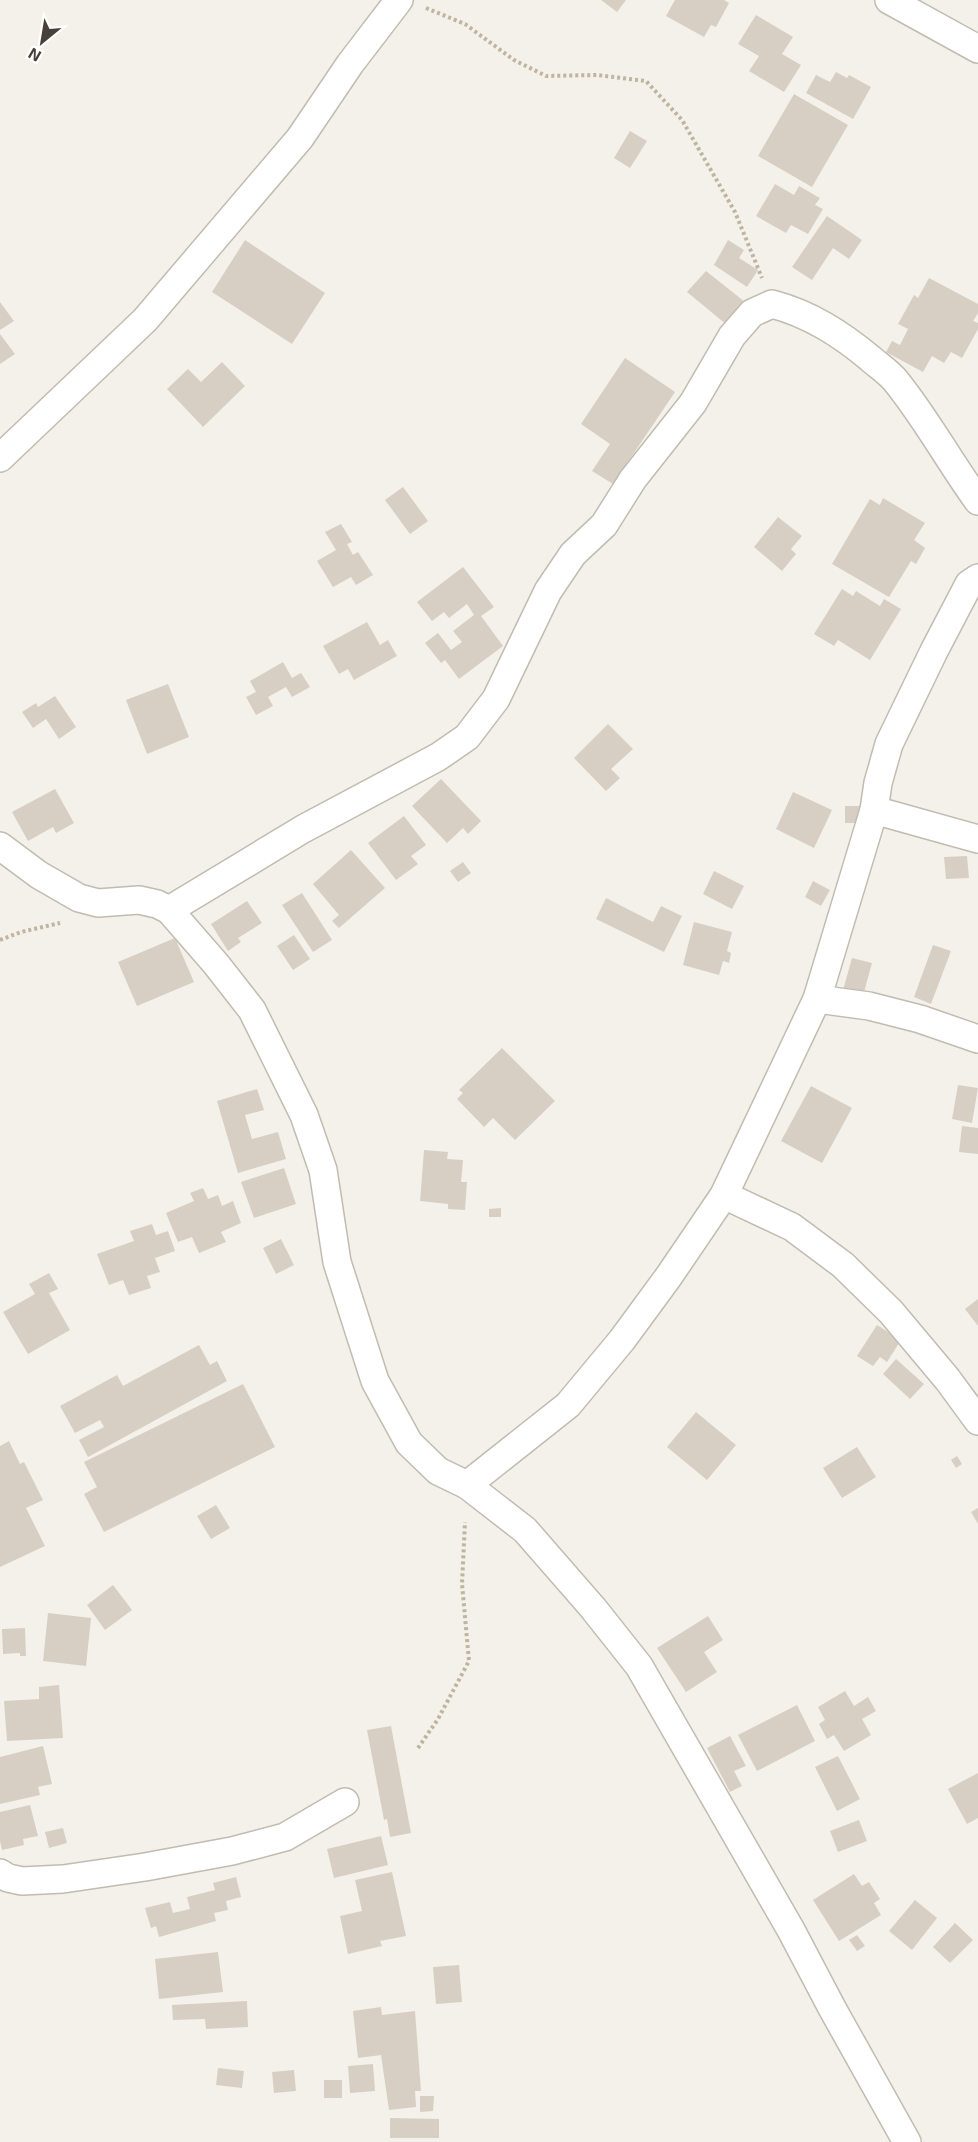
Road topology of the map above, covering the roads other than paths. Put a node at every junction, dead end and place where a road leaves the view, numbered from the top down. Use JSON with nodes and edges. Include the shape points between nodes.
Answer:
{"nodes":[{"id":1,"x":889,"y":0,"type":"edge"},
{"id":2,"x":407,"y":2,"type":"edge"},
{"id":3,"x":978,"y":49,"type":"edge"},
{"id":4,"x":0,"y":458,"type":"edge"},
{"id":5,"x":978,"y":501,"type":"edge"},
{"id":6,"x":978,"y":578,"type":"edge"},
{"id":7,"x":874,"y":810,"type":"junction"},
{"id":8,"x":978,"y":839,"type":"edge"},
{"id":9,"x":0,"y":846,"type":"edge"},
{"id":10,"x":169,"y":910,"type":"junction"},
{"id":11,"x":817,"y":999,"type":"junction"},
{"id":12,"x":978,"y":1040,"type":"edge"},
{"id":13,"x":724,"y":1195,"type":"junction"},
{"id":14,"x":978,"y":1421,"type":"edge"},
{"id":15,"x":467,"y":1485,"type":"junction"},
{"id":16,"x":345,"y":1802,"type":"dead end"},
{"id":17,"x":0,"y":1873,"type":"edge"},
{"id":18,"x":907,"y":2142,"type":"edge"}],
"edges":[{"from":1,"to":3,"type":"street"},
{"from":2,"to":4,"type":"street","via":[[350,64],[300,138],[153,312]]},
{"from":5,"to":10,"type":"street","via":[[893,378],[849,341],[791,309],[772,304],[752,314],[732,336],[693,403],[633,479],[604,525],[573,554],[549,591],[496,699],[467,737]]},
{"from":6,"to":7,"type":"street","via":[[969,584],[889,744]]},
{"from":7,"to":8,"type":"street"},
{"from":7,"to":11,"type":"street"},
{"from":9,"to":10,"type":"street","via":[[79,898],[98,903],[140,900]]},
{"from":10,"to":15,"type":"street","via":[[252,1010],[303,1114],[323,1170],[337,1263],[375,1381],[409,1443],[438,1471]]},
{"from":11,"to":12,"type":"street","via":[[869,1006]]},
{"from":11,"to":13,"type":"street"},
{"from":13,"to":14,"type":"street","via":[[792,1227],[843,1265],[891,1312]]},
{"from":13,"to":15,"type":"street","via":[[622,1340],[568,1405]]},
{"from":15,"to":18,"type":"street","via":[[525,1530],[639,1666]]},
{"from":16,"to":17,"type":"street","via":[[285,1837],[232,1851],[63,1879],[22,1881]]}]}
